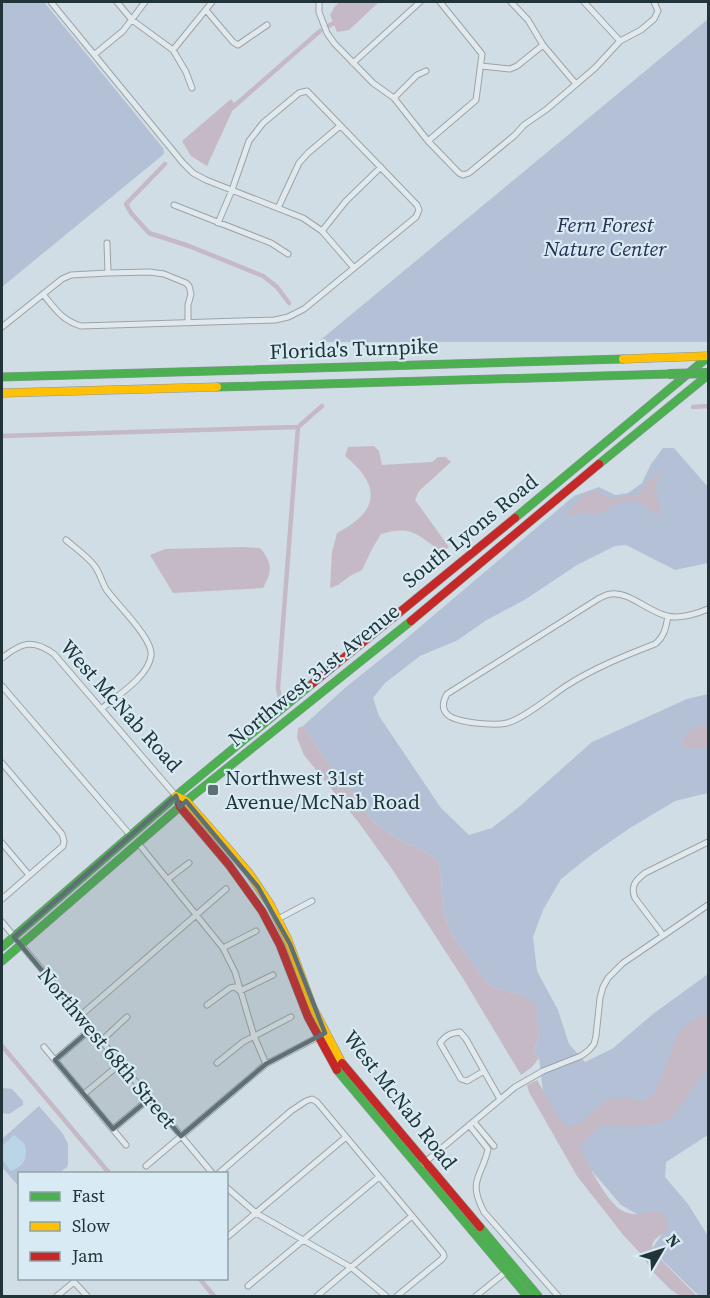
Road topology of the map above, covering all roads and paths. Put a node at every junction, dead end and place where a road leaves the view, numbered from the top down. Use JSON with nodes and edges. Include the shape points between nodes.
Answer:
{"nodes":[{"id":1,"x":51,"y":2,"type":"edge"},
{"id":2,"x":117,"y":2,"type":"edge"},
{"id":3,"x":145,"y":2,"type":"edge"},
{"id":4,"x":212,"y":2,"type":"edge"},
{"id":5,"x":319,"y":2,"type":"edge"},
{"id":6,"x":420,"y":2,"type":"edge"},
{"id":7,"x":440,"y":2,"type":"edge"},
{"id":8,"x":511,"y":2,"type":"edge"},
{"id":9,"x":584,"y":2,"type":"edge"},
{"id":10,"x":654,"y":2,"type":"edge"},
{"id":11,"x":206,"y":10,"type":"junction"},
{"id":12,"x":132,"y":20,"type":"junction"},
{"id":13,"x":267,"y":25,"type":"dead end"},
{"id":14,"x":620,"y":41,"type":"junction"},
{"id":15,"x":543,"y":45,"type":"junction"},
{"id":16,"x":173,"y":50,"type":"junction"},
{"id":17,"x":95,"y":54,"type":"junction"},
{"id":18,"x":353,"y":63,"type":"junction"},
{"id":19,"x":481,"y":66,"type":"junction"},
{"id":20,"x":426,"y":71,"type":"dead end"},
{"id":21,"x":576,"y":84,"type":"junction"},
{"id":22,"x":192,"y":88,"type":"dead end"},
{"id":23,"x":394,"y":98,"type":"junction"},
{"id":24,"x":340,"y":126,"type":"junction"},
{"id":25,"x":428,"y":141,"type":"junction"},
{"id":26,"x":381,"y":166,"type":"junction"},
{"id":27,"x":232,"y":190,"type":"junction"},
{"id":28,"x":174,"y":205,"type":"dead end"},
{"id":29,"x":278,"y":208,"type":"junction"},
{"id":30,"x":218,"y":223,"type":"junction"},
{"id":31,"x":322,"y":231,"type":"junction"},
{"id":32,"x":107,"y":243,"type":"dead end"},
{"id":33,"x":288,"y":254,"type":"dead end"},
{"id":34,"x":354,"y":268,"type":"junction"},
{"id":35,"x":108,"y":273,"type":"junction"},
{"id":36,"x":43,"y":294,"type":"junction"},
{"id":37,"x":188,"y":322,"type":"junction"},
{"id":38,"x":2,"y":327,"type":"edge"},
{"id":39,"x":708,"y":356,"type":"edge"},
{"id":40,"x":708,"y":374,"type":"edge"},
{"id":41,"x":2,"y":377,"type":"edge"},
{"id":42,"x":2,"y":393,"type":"edge"},
{"id":43,"x":495,"y":533,"type":"junction"},
{"id":44,"x":66,"y":540,"type":"dead end"},
{"id":45,"x":504,"y":543,"type":"junction"},
{"id":46,"x":708,"y":609,"type":"edge"},
{"id":47,"x":668,"y":616,"type":"junction"},
{"id":48,"x":2,"y":658,"type":"edge"},
{"id":49,"x":2,"y":686,"type":"edge"},
{"id":50,"x":101,"y":709,"type":"junction"},
{"id":51,"x":254,"y":731,"type":"joint"},
{"id":52,"x":2,"y":764,"type":"edge"},
{"id":53,"x":176,"y":796,"type":"junction"},
{"id":54,"x":183,"y":804,"type":"junction"},
{"id":55,"x":134,"y":839,"type":"junction"},
{"id":56,"x":708,"y":842,"type":"edge"},
{"id":57,"x":2,"y":843,"type":"edge"},
{"id":58,"x":189,"y":863,"type":"dead end"},
{"id":59,"x":29,"y":875,"type":"junction"},
{"id":60,"x":168,"y":879,"type":"junction"},
{"id":61,"x":226,"y":889,"type":"dead end"},
{"id":62,"x":2,"y":899,"type":"edge"},
{"id":63,"x":312,"y":901,"type":"dead end"},
{"id":64,"x":708,"y":905,"type":"edge"},
{"id":65,"x":197,"y":915,"type":"junction"},
{"id":66,"x":278,"y":919,"type":"junction"},
{"id":67,"x":2,"y":922,"type":"edge"},
{"id":68,"x":256,"y":931,"type":"dead end"},
{"id":69,"x":663,"y":935,"type":"junction"},
{"id":70,"x":17,"y":941,"type":"junction"},
{"id":71,"x":2,"y":947,"type":"edge"},
{"id":72,"x":223,"y":948,"type":"junction"},
{"id":73,"x":2,"y":961,"type":"edge"},
{"id":74,"x":273,"y":975,"type":"dead end"},
{"id":75,"x":240,"y":991,"type":"junction"},
{"id":76,"x":207,"y":1005,"type":"dead end"},
{"id":77,"x":80,"y":1016,"type":"junction"},
{"id":78,"x":128,"y":1017,"type":"dead end"},
{"id":79,"x":291,"y":1017,"type":"dead end"},
{"id":80,"x":91,"y":1029,"type":"junction"},
{"id":81,"x":321,"y":1035,"type":"junction"},
{"id":82,"x":254,"y":1036,"type":"junction"},
{"id":83,"x":101,"y":1041,"type":"junction"},
{"id":84,"x":44,"y":1047,"type":"dead end"},
{"id":85,"x":55,"y":1060,"type":"junction"},
{"id":86,"x":217,"y":1063,"type":"dead end"},
{"id":87,"x":120,"y":1064,"type":"junction"},
{"id":88,"x":266,"y":1064,"type":"junction"},
{"id":89,"x":484,"y":1071,"type":"junction"},
{"id":90,"x":84,"y":1094,"type":"junction"},
{"id":91,"x":149,"y":1099,"type":"junction"},
{"id":92,"x":500,"y":1099,"type":"junction"},
{"id":93,"x":472,"y":1123,"type":"junction"},
{"id":94,"x":113,"y":1130,"type":"junction"},
{"id":95,"x":181,"y":1136,"type":"junction"},
{"id":96,"x":346,"y":1137,"type":"junction"},
{"id":97,"x":126,"y":1145,"type":"dead end"},
{"id":98,"x":421,"y":1165,"type":"junction"},
{"id":99,"x":146,"y":1166,"type":"dead end"},
{"id":100,"x":214,"y":1172,"type":"edge"},
{"id":101,"x":216,"y":1172,"type":"edge"},
{"id":102,"x":379,"y":1177,"type":"junction"},
{"id":103,"x":228,"y":1189,"type":"edge"},
{"id":104,"x":256,"y":1213,"type":"junction"},
{"id":105,"x":411,"y":1216,"type":"junction"},
{"id":106,"x":228,"y":1236,"type":"edge"},
{"id":107,"x":304,"y":1240,"type":"junction"},
{"id":108,"x":352,"y":1268,"type":"junction"},
{"id":109,"x":509,"y":1269,"type":"junction"},
{"id":110,"x":74,"y":1280,"type":"edge"},
{"id":111,"x":248,"y":1286,"type":"dead end"},
{"id":112,"x":57,"y":1296,"type":"edge"},
{"id":113,"x":87,"y":1296,"type":"edge"},
{"id":114,"x":317,"y":1296,"type":"edge"},
{"id":115,"x":386,"y":1296,"type":"edge"},
{"id":116,"x":397,"y":1296,"type":"edge"},
{"id":117,"x":476,"y":1296,"type":"edge"},
{"id":118,"x":527,"y":1296,"type":"edge"},
{"id":119,"x":537,"y":1296,"type":"edge"},
{"id":120,"x":558,"y":1296,"type":"edge"}],
"edges":[{"from":1,"to":17,"type":"street"},
{"from":2,"to":12,"type":"street"},
{"from":3,"to":12,"type":"street"},
{"from":4,"to":11,"type":"street"},
{"from":5,"to":18,"type":"street","via":[[327,33]]},
{"from":6,"to":18,"type":"street"},
{"from":7,"to":19,"type":"street","via":[[482,54]]},
{"from":8,"to":15,"type":"street"},
{"from":9,"to":14,"type":"street"},
{"from":10,"to":14,"type":"street","via":[[658,11],[654,19]]},
{"from":11,"to":13,"type":"street","via":[[238,45]]},
{"from":11,"to":16,"type":"street"},
{"from":12,"to":16,"type":"street"},
{"from":12,"to":17,"type":"street"},
{"from":14,"to":21,"type":"street"},
{"from":15,"to":19,"type":"street","via":[[510,69]]},
{"from":15,"to":21,"type":"street"},
{"from":16,"to":22,"type":"street"},
{"from":17,"to":27,"type":"street","via":[[183,163],[206,180]]},
{"from":18,"to":23,"type":"street"},
{"from":19,"to":25,"type":"street","via":[[476,100]]},
{"from":20,"to":23,"type":"street"},
{"from":21,"to":25,"type":"street","via":[[469,173],[459,173]]},
{"from":23,"to":25,"type":"street"},
{"from":24,"to":26,"type":"street"},
{"from":24,"to":27,"type":"street","via":[[306,91],[299,93],[263,123],[249,141]]},
{"from":24,"to":29,"type":"street","via":[[299,163]]},
{"from":26,"to":31,"type":"street"},
{"from":26,"to":34,"type":"street","via":[[419,210],[416,217]]},
{"from":27,"to":29,"type":"street"},
{"from":27,"to":30,"type":"street"},
{"from":28,"to":30,"type":"street"},
{"from":29,"to":31,"type":"street"},
{"from":30,"to":33,"type":"street"},
{"from":31,"to":34,"type":"street"},
{"from":32,"to":35,"type":"street"},
{"from":34,"to":37,"type":"street","via":[[304,309],[288,317]]},
{"from":35,"to":36,"type":"street","via":[[71,275]]},
{"from":35,"to":37,"type":"street","via":[[149,272],[186,283],[191,294]]},
{"from":36,"to":37,"type":"street","via":[[62,316],[81,326]]},
{"from":36,"to":38,"type":"street"},
{"from":39,"to":41,"type":"main road","name":"Florida's Turnpike"},
{"from":39,"to":43,"type":"main road","name":"South Lyons Road"},
{"from":40,"to":42,"type":"main road","name":"Florida's Turnpike","bridge":true},
{"from":40,"to":45,"type":"main road","name":"Northwest 31st Avenue"},
{"from":43,"to":45,"type":"main road"},
{"from":43,"to":51,"type":"main road","name":"South Lyons Road"},
{"from":44,"to":50,"type":"street","via":[[96,567],[105,587],[151,649],[141,676]]},
{"from":45,"to":54,"type":"main road","name":"Northwest 31st Avenue"},
{"from":46,"to":47,"type":"street"},
{"from":47,"to":47,"type":"street","via":[[665,632],[655,644],[597,668],[520,718],[495,724],[458,720],[445,712],[447,694],[598,599],[610,594],[628,596]]},
{"from":48,"to":50,"type":"street","name":"West McNab Road","via":[[20,646],[44,647]]},
{"from":49,"to":55,"type":"street"},
{"from":50,"to":53,"type":"street","name":"West McNab Road"},
{"from":51,"to":53,"type":"main road","name":"Northwest 31st Avenue"},
{"from":52,"to":59,"type":"street","via":[[64,841]]},
{"from":53,"to":54,"type":"main road","name":"West McNab Road"},
{"from":53,"to":55,"type":"main road","name":"Northwest 31st Avenue"},
{"from":54,"to":55,"type":"main road","name":"Northwest 31st Avenue"},
{"from":54,"to":66,"type":"main road","name":"West McNab Road","via":[[258,887]]},
{"from":54,"to":81,"type":"main road","name":"West McNab Road","via":[[261,909],[282,948],[301,1000]]},
{"from":55,"to":60,"type":"street"},
{"from":55,"to":70,"type":"main road","name":"Northwest 31st Avenue"},
{"from":56,"to":69,"type":"street","via":[[645,873],[633,884],[635,898]]},
{"from":57,"to":59,"type":"street"},
{"from":58,"to":60,"type":"street"},
{"from":59,"to":62,"type":"street"},
{"from":60,"to":65,"type":"street"},
{"from":61,"to":65,"type":"street"},
{"from":63,"to":66,"type":"street"},
{"from":64,"to":69,"type":"street"},
{"from":65,"to":72,"type":"street"},
{"from":65,"to":77,"type":"street"},
{"from":66,"to":81,"type":"main road","name":"West McNab Road"},
{"from":67,"to":70,"type":"street","name":"Northwest 68th Street"},
{"from":68,"to":72,"type":"street"},
{"from":69,"to":92,"type":"street","via":[[608,978],[600,998],[594,1044],[589,1050],[526,1080]]},
{"from":70,"to":71,"type":"main road","name":"Northwest 31st Avenue"},
{"from":70,"to":73,"type":"main road","name":"Northwest 31st Avenue"},
{"from":70,"to":77,"type":"street","name":"Northwest 68th Street"},
{"from":72,"to":75,"type":"street"},
{"from":74,"to":75,"type":"street"},
{"from":75,"to":76,"type":"street","via":[[230,988]]},
{"from":75,"to":82,"type":"street"},
{"from":77,"to":80,"type":"street","name":"Northwest 68th Street"},
{"from":78,"to":83,"type":"street"},
{"from":79,"to":82,"type":"street"},
{"from":80,"to":83,"type":"street","name":"Northwest 68th Street"},
{"from":80,"to":85,"type":"street"},
{"from":81,"to":88,"type":"street"},
{"from":81,"to":98,"type":"main road","name":"West McNab Road"},
{"from":82,"to":86,"type":"street"},
{"from":82,"to":88,"type":"street"},
{"from":83,"to":87,"type":"street","name":"Northwest 68th Street"},
{"from":84,"to":85,"type":"street"},
{"from":85,"to":90,"type":"street"},
{"from":87,"to":90,"type":"street"},
{"from":87,"to":91,"type":"street","name":"Northwest 68th Street"},
{"from":88,"to":95,"type":"street"},
{"from":89,"to":89,"type":"street","via":[[460,1032],[440,1043],[461,1079],[467,1081]]},
{"from":89,"to":92,"type":"street"},
{"from":90,"to":94,"type":"street"},
{"from":91,"to":94,"type":"street"},
{"from":91,"to":95,"type":"street","name":"Northwest 68th Street"},
{"from":92,"to":93,"type":"street"},
{"from":93,"to":98,"type":"street"},
{"from":93,"to":120,"type":"street","via":[[491,1147],[476,1185],[478,1200],[484,1212]]},
{"from":94,"to":97,"type":"street"},
{"from":95,"to":99,"type":"street"},
{"from":95,"to":100,"type":"street","name":"Northwest 68th Street"},
{"from":96,"to":101,"type":"street","via":[[312,1099]]},
{"from":96,"to":102,"type":"street"},
{"from":96,"to":104,"type":"street"},
{"from":98,"to":109,"type":"main road","name":"West McNab Road"},
{"from":102,"to":105,"type":"street"},
{"from":102,"to":107,"type":"street"},
{"from":103,"to":104,"type":"street"},
{"from":104,"to":106,"type":"street"},
{"from":104,"to":107,"type":"street"},
{"from":105,"to":108,"type":"street"},
{"from":105,"to":116,"type":"street","via":[[444,1256]]},
{"from":107,"to":108,"type":"street"},
{"from":107,"to":111,"type":"street"},
{"from":108,"to":114,"type":"street"},
{"from":108,"to":115,"type":"street"},
{"from":109,"to":117,"type":"street"},
{"from":109,"to":118,"type":"main road","name":"West McNab Road"},
{"from":109,"to":119,"type":"main road","name":"West McNab Road"},
{"from":110,"to":112,"type":"street"},
{"from":110,"to":113,"type":"street"}]}
